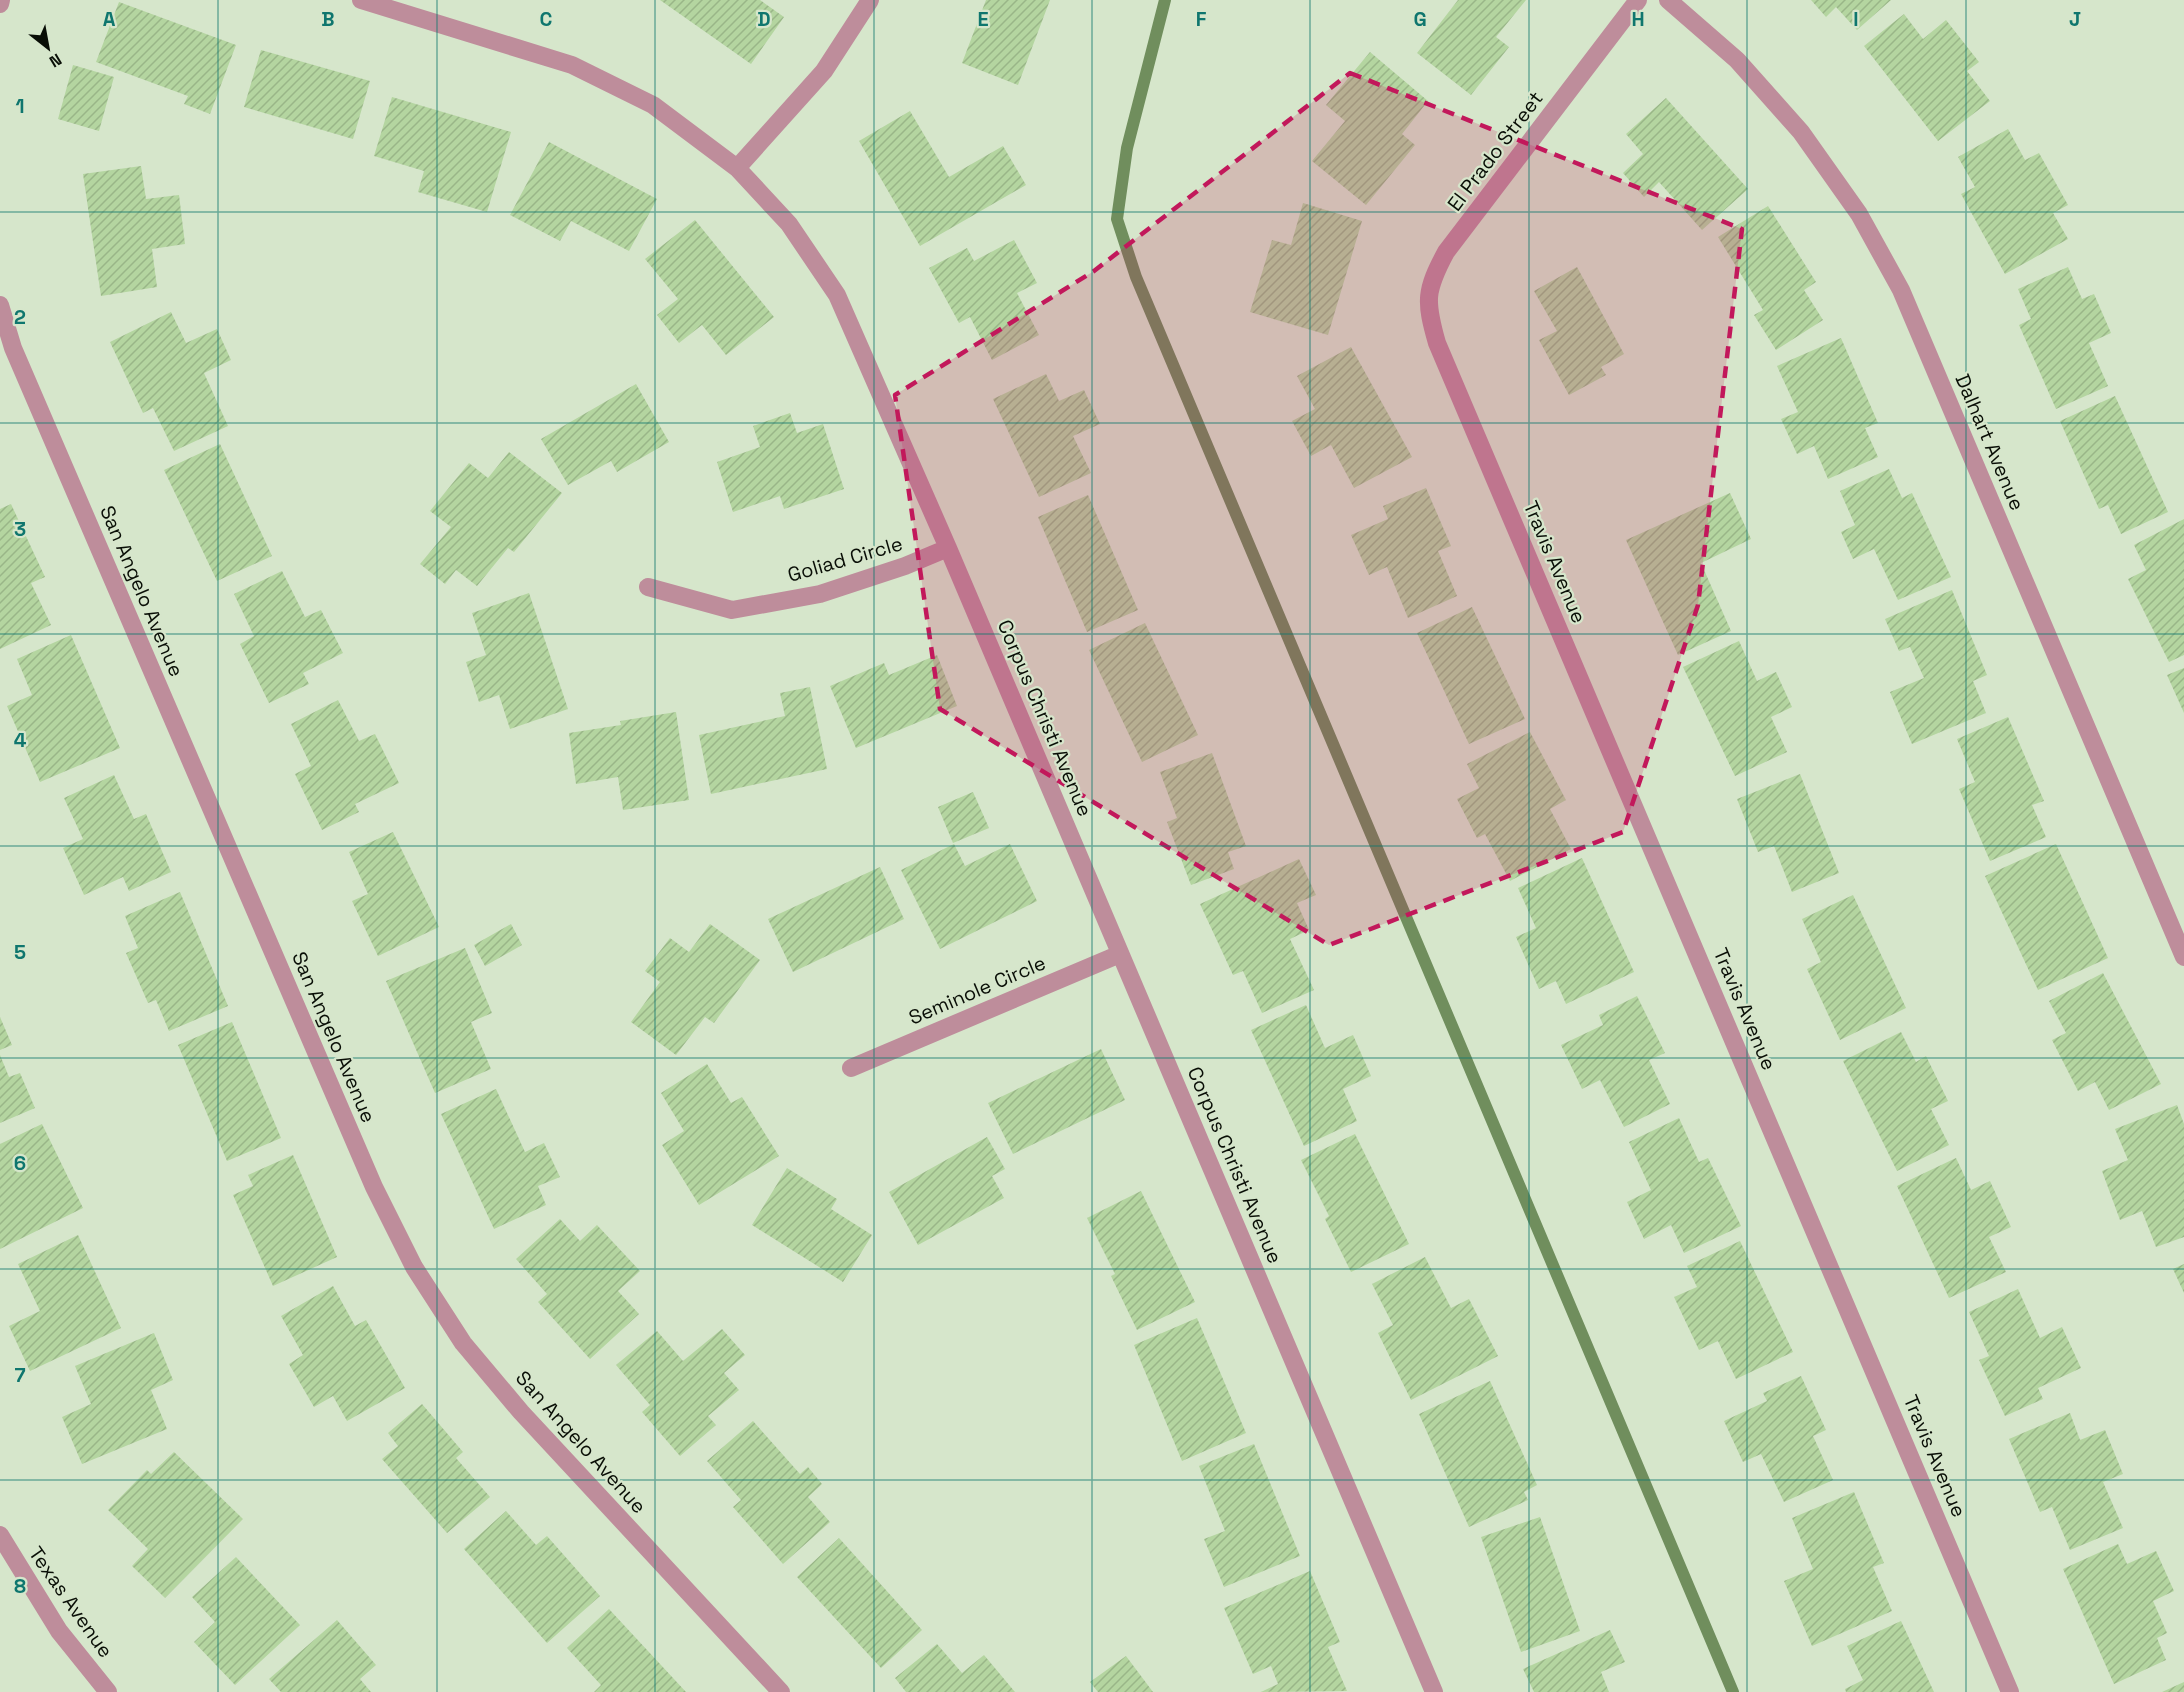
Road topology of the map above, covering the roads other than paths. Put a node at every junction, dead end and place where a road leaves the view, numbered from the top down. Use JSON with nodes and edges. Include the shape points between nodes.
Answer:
{"nodes":[{"id":1,"x":361,"y":0,"type":"edge"},
{"id":2,"x":870,"y":0,"type":"edge"},
{"id":3,"x":1638,"y":0,"type":"edge"},
{"id":4,"x":1668,"y":0,"type":"edge"},
{"id":5,"x":737,"y":168,"type":"junction"},
{"id":6,"x":0,"y":305,"type":"edge"},
{"id":7,"x":1437,"y":343,"type":"joint"},
{"id":8,"x":948,"y":548,"type":"junction"},
{"id":9,"x":648,"y":586,"type":"dead end"},
{"id":10,"x":1120,"y":954,"type":"junction"},
{"id":11,"x":2184,"y":957,"type":"edge"},
{"id":12,"x":851,"y":1068,"type":"dead end"},
{"id":13,"x":0,"y":1535,"type":"edge"},
{"id":14,"x":108,"y":1692,"type":"edge"},
{"id":15,"x":781,"y":1692,"type":"edge"},
{"id":16,"x":1434,"y":1692,"type":"edge"},
{"id":17,"x":2010,"y":1692,"type":"edge"}],
"edges":[{"from":1,"to":5,"type":"street","name":"Corpus Christi Avenue","via":[[572,65],[653,105]]},
{"from":2,"to":5,"type":"street","via":[[824,71]]},
{"from":3,"to":7,"type":"street","name":"El Prado Street","via":[[1446,252],[1431,280],[1428,313]]},
{"from":4,"to":11,"type":"street","name":"Dalhart Avenue","via":[[1737,60],[1801,132],[1859,214],[1901,290]]},
{"from":5,"to":8,"type":"street","name":"Corpus Christi Avenue","via":[[789,224],[837,295]]},
{"from":6,"to":15,"type":"street","name":"San Angelo Avenue","via":[[13,348],[374,1186],[414,1267],[463,1343],[520,1412]]},
{"from":7,"to":17,"type":"street","name":"Travis Avenue"},
{"from":8,"to":9,"type":"street","name":"Goliad Circle","via":[[820,594],[732,610]]},
{"from":8,"to":10,"type":"street","name":"Corpus Christi Avenue"},
{"from":10,"to":12,"type":"street","name":"Seminole Circle"},
{"from":10,"to":16,"type":"street","name":"Corpus Christi Avenue"},
{"from":13,"to":14,"type":"street","name":"Texas Avenue","via":[[59,1631]]}]}
